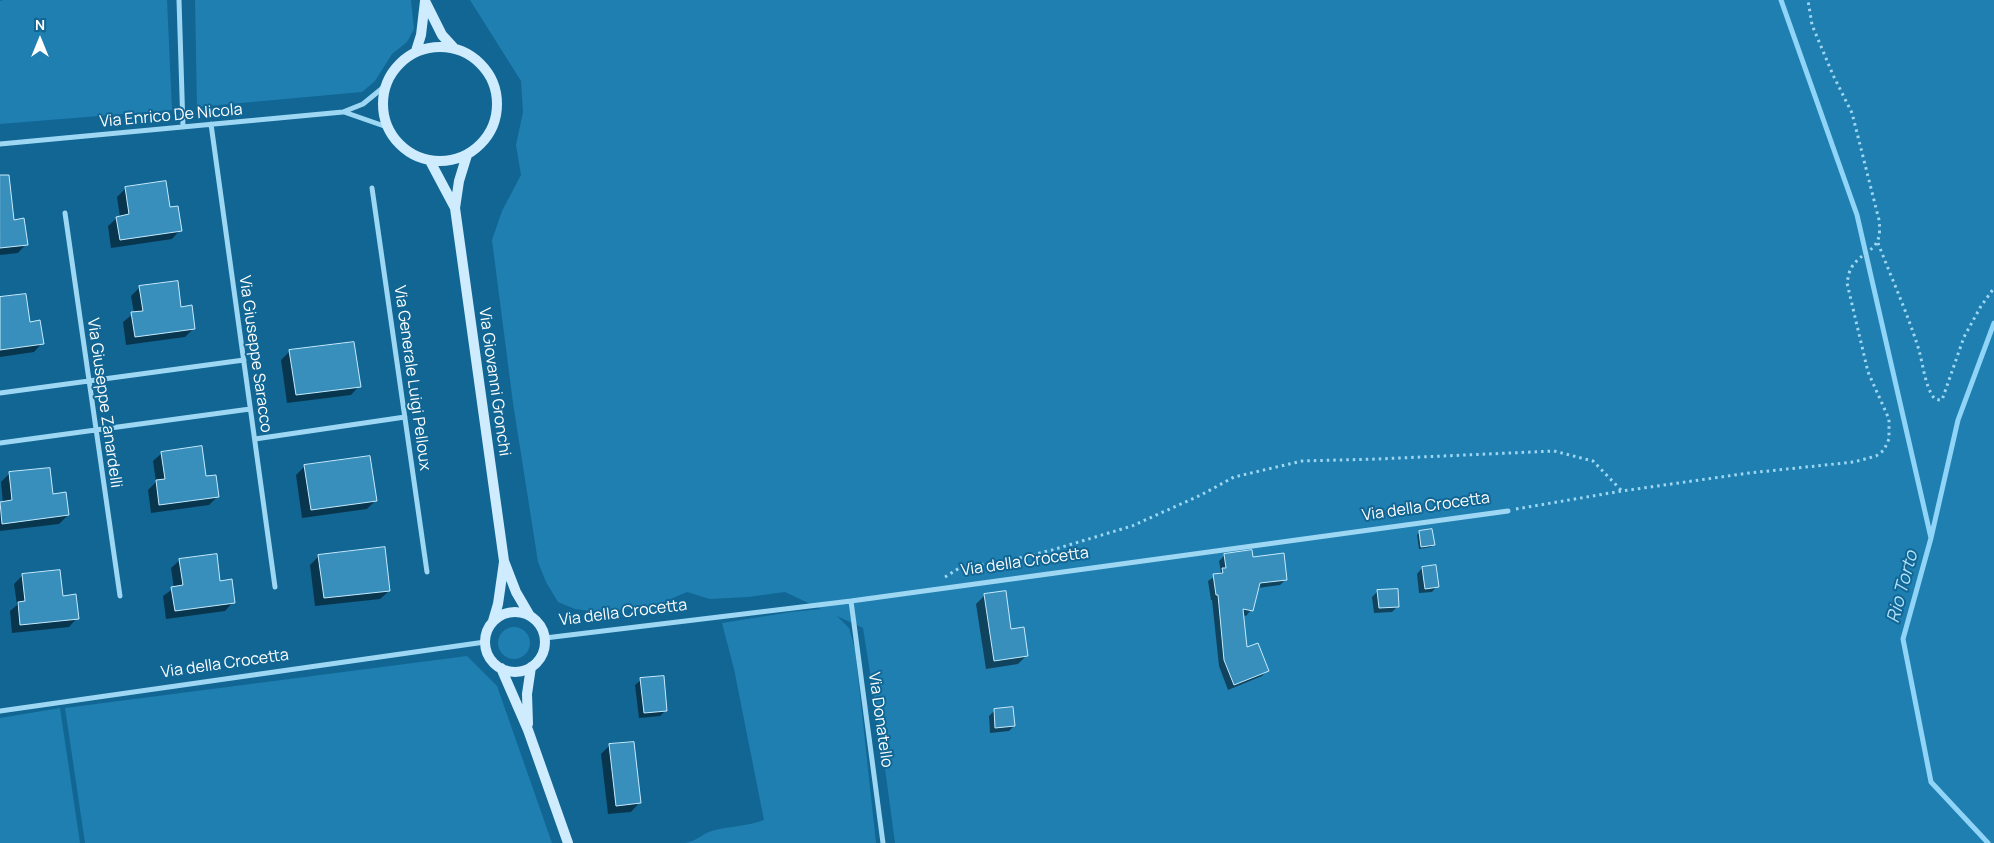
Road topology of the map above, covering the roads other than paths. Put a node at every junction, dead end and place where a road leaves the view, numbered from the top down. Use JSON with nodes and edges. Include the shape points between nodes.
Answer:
{"nodes":[{"id":1,"x":179,"y":0,"type":"edge"},
{"id":2,"x":425,"y":1,"type":"edge"},
{"id":3,"x":453,"y":47,"type":"junction"},
{"id":4,"x":416,"y":51,"type":"junction"},
{"id":5,"x":385,"y":86,"type":"junction"},
{"id":6,"x":344,"y":112,"type":"junction"},
{"id":7,"x":211,"y":124,"type":"junction"},
{"id":8,"x":183,"y":127,"type":"junction"},
{"id":9,"x":387,"y":127,"type":"junction"},
{"id":10,"x":0,"y":144,"type":"edge"},
{"id":11,"x":467,"y":154,"type":"junction"},
{"id":12,"x":430,"y":160,"type":"junction"},
{"id":13,"x":372,"y":188,"type":"dead end"},
{"id":14,"x":455,"y":208,"type":"junction"},
{"id":15,"x":65,"y":213,"type":"dead end"},
{"id":16,"x":244,"y":360,"type":"junction"},
{"id":17,"x":88,"y":381,"type":"junction"},
{"id":18,"x":0,"y":393,"type":"edge"},
{"id":19,"x":250,"y":409,"type":"junction"},
{"id":20,"x":405,"y":417,"type":"junction"},
{"id":21,"x":95,"y":430,"type":"junction"},
{"id":22,"x":254,"y":439,"type":"junction"},
{"id":23,"x":0,"y":443,"type":"edge"},
{"id":24,"x":1508,"y":510,"type":"road end"},
{"id":25,"x":504,"y":561,"type":"junction"},
{"id":26,"x":427,"y":572,"type":"dead end"},
{"id":27,"x":275,"y":587,"type":"dead end"},
{"id":28,"x":120,"y":596,"type":"dead end"},
{"id":29,"x":851,"y":600,"type":"junction"},
{"id":30,"x":530,"y":616,"type":"junction"},
{"id":31,"x":493,"y":621,"type":"junction"},
{"id":32,"x":545,"y":638,"type":"junction"},
{"id":33,"x":485,"y":642,"type":"junction"},
{"id":34,"x":531,"y":667,"type":"junction"},
{"id":35,"x":500,"y":668,"type":"junction"},
{"id":36,"x":0,"y":711,"type":"edge"},
{"id":37,"x":528,"y":730,"type":"junction"},
{"id":38,"x":568,"y":843,"type":"edge"},
{"id":39,"x":883,"y":843,"type":"edge"}],
"edges":[{"from":1,"to":8,"type":"street"},
{"from":2,"to":3,"type":"street","via":[[442,35]]},
{"from":2,"to":4,"type":"street"},
{"from":3,"to":4,"type":"street"},
{"from":3,"to":11,"type":"street","via":[[483,65],[497,96],[497,114],[492,130]]},
{"from":4,"to":5,"type":"street","via":[[392,72]]},
{"from":5,"to":6,"type":"street","name":"Via Enrico De Nicola","via":[[363,104]]},
{"from":5,"to":9,"type":"street","via":[[382,100]]},
{"from":6,"to":7,"type":"street","name":"Via Enrico De Nicola"},
{"from":6,"to":9,"type":"street","name":"Via Enrico De Nicola"},
{"from":7,"to":8,"type":"street","name":"Via Enrico De Nicola"},
{"from":7,"to":16,"type":"street","name":"Via Giuseppe Saracco"},
{"from":8,"to":10,"type":"street","name":"Via Enrico De Nicola"},
{"from":9,"to":12,"type":"street","via":[[404,149]]},
{"from":11,"to":12,"type":"street","via":[[449,160]]},
{"from":11,"to":14,"type":"street","name":"Via Giovanni Gronchi"},
{"from":12,"to":14,"type":"street","name":"Via Giovanni Gronchi"},
{"from":13,"to":20,"type":"street","name":"Via Generale Luigi Pelloux"},
{"from":14,"to":25,"type":"street","name":"Via Giovanni Gronchi"},
{"from":15,"to":17,"type":"street","name":"Via Giuseppe Zanardelli"},
{"from":16,"to":17,"type":"street"},
{"from":16,"to":19,"type":"street","name":"Via Giuseppe Saracco"},
{"from":17,"to":18,"type":"street"},
{"from":17,"to":21,"type":"street","name":"Via Giuseppe Zanardelli"},
{"from":19,"to":21,"type":"street"},
{"from":19,"to":22,"type":"street","name":"Via Giuseppe Saracco"},
{"from":20,"to":22,"type":"street"},
{"from":20,"to":26,"type":"street","name":"Via Generale Luigi Pelloux"},
{"from":21,"to":23,"type":"street"},
{"from":21,"to":28,"type":"street","name":"Via Giuseppe Zanardelli"},
{"from":22,"to":27,"type":"street","name":"Via Giuseppe Saracco"},
{"from":24,"to":29,"type":"street","name":"Via della Crocetta"},
{"from":25,"to":30,"type":"street","name":"Via Giovanni Gronchi"},
{"from":25,"to":31,"type":"street","name":"Via Giovanni Gronchi"},
{"from":29,"to":32,"type":"street","name":"Via della Crocetta"},
{"from":29,"to":39,"type":"street","name":"Via Donatello"},
{"from":30,"to":31,"type":"street","via":[[507,613]]},
{"from":30,"to":32,"type":"street","via":[[542,629]]},
{"from":31,"to":33,"type":"street"},
{"from":32,"to":34,"type":"street","via":[[542,655]]},
{"from":33,"to":35,"type":"street","via":[[489,657]]},
{"from":33,"to":36,"type":"street","name":"Via della Crocetta"},
{"from":34,"to":35,"type":"street","via":[[516,672]]},
{"from":34,"to":37,"type":"street","via":[[527,694]]},
{"from":35,"to":37,"type":"street"},
{"from":37,"to":38,"type":"street"}]}
